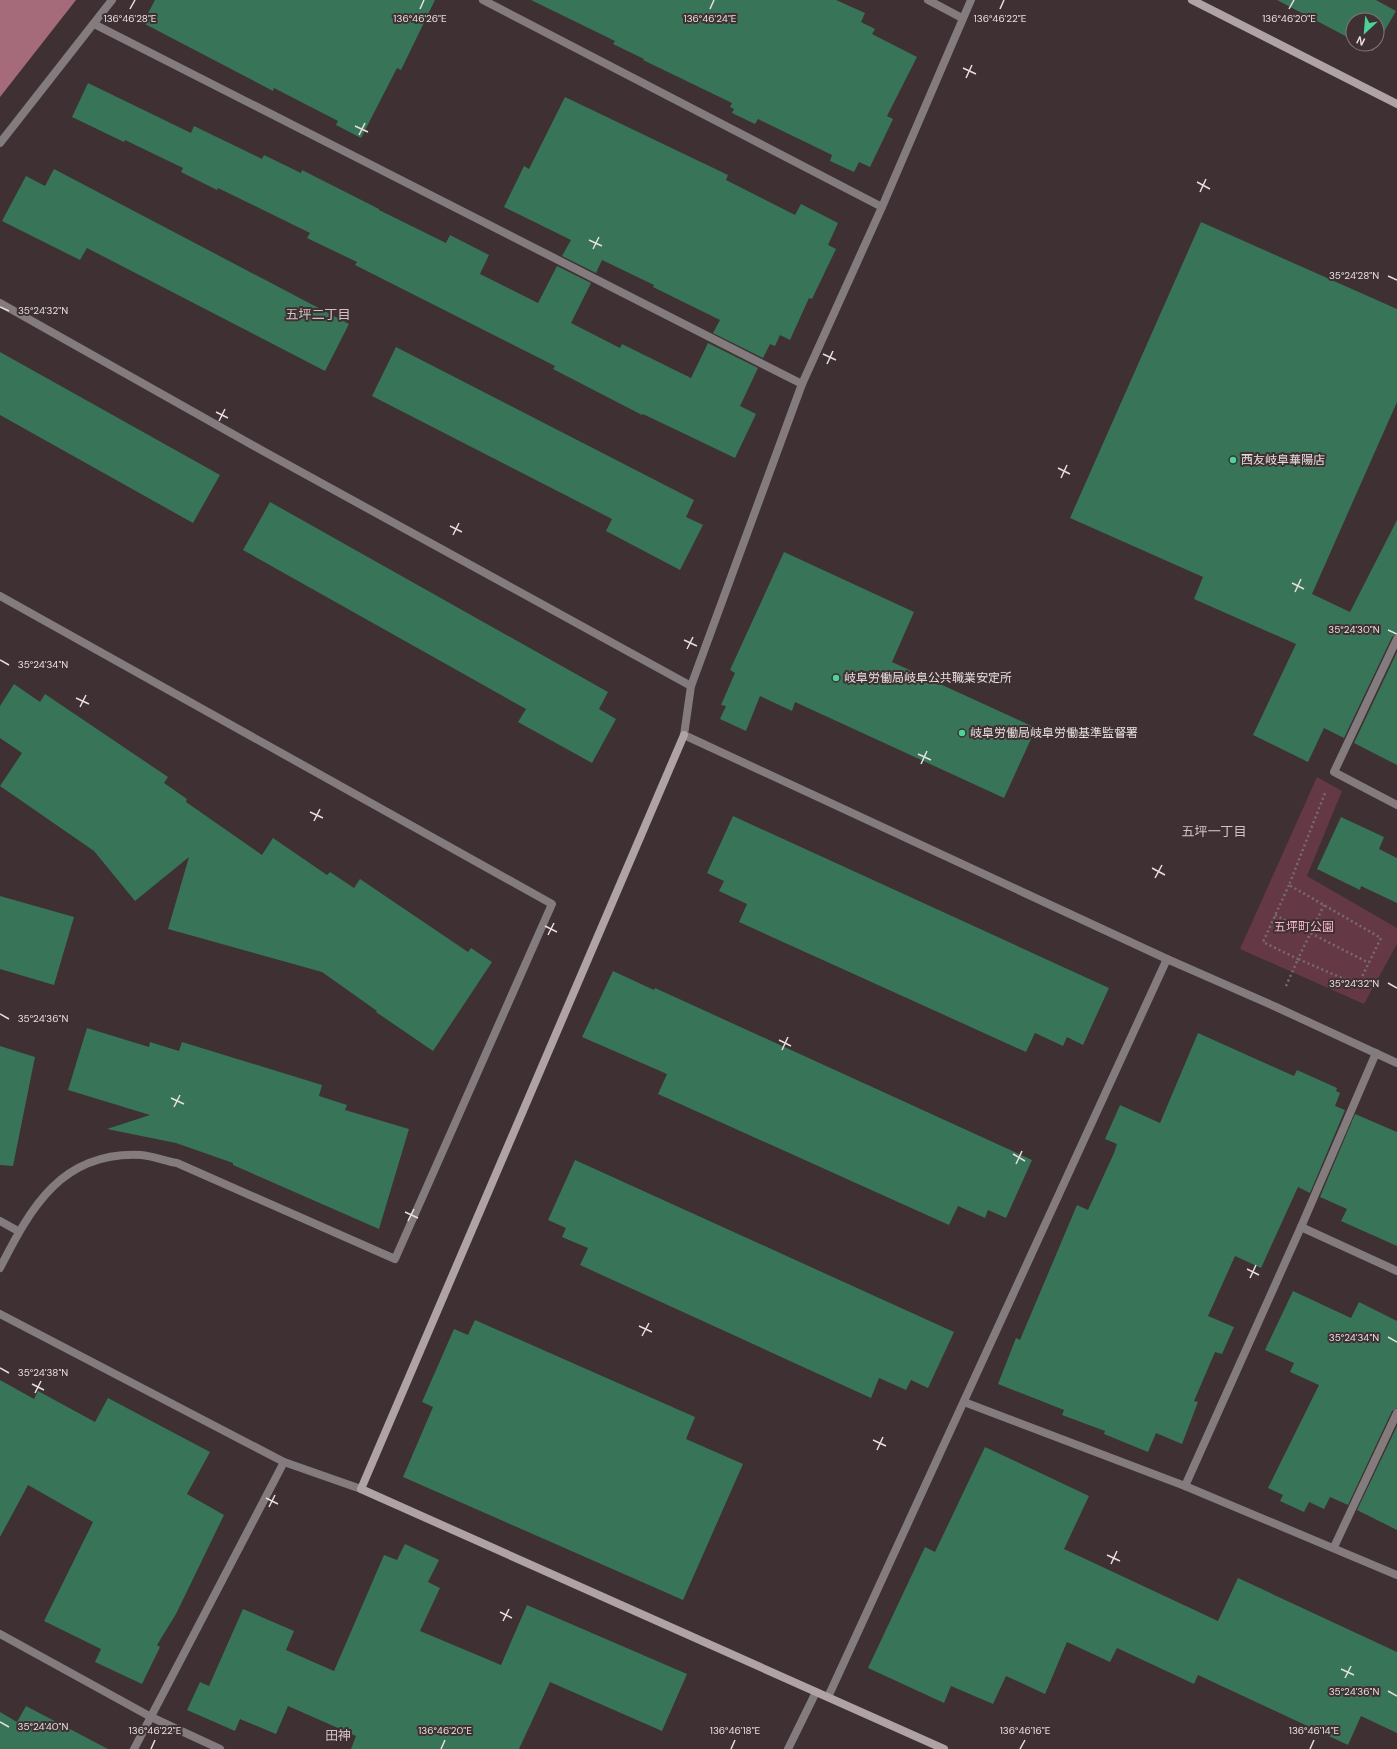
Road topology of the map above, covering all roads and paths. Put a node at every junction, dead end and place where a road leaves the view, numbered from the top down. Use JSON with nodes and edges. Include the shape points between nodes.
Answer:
{"nodes":[{"id":1,"x":112,"y":0,"type":"edge"},
{"id":2,"x":483,"y":0,"type":"edge"},
{"id":3,"x":928,"y":0,"type":"edge"},
{"id":4,"x":971,"y":0,"type":"edge"},
{"id":5,"x":1192,"y":0,"type":"edge"},
{"id":6,"x":962,"y":18,"type":"junction"},
{"id":7,"x":94,"y":24,"type":"junction"},
{"id":8,"x":1397,"y":104,"type":"edge"},
{"id":9,"x":0,"y":142,"type":"edge"},
{"id":10,"x":882,"y":207,"type":"junction"},
{"id":11,"x":0,"y":303,"type":"edge"},
{"id":12,"x":802,"y":384,"type":"junction"},
{"id":13,"x":0,"y":596,"type":"edge"},
{"id":14,"x":1397,"y":639,"type":"edge"},
{"id":15,"x":691,"y":686,"type":"junction"},
{"id":16,"x":684,"y":735,"type":"junction"},
{"id":17,"x":1334,"y":772,"type":"junction"},
{"id":18,"x":1397,"y":805,"type":"edge"},
{"id":19,"x":1289,"y":885,"type":"junction"},
{"id":20,"x":1324,"y":905,"type":"junction"},
{"id":21,"x":1275,"y":915,"type":"junction"},
{"id":22,"x":1310,"y":933,"type":"junction"},
{"id":23,"x":1167,"y":959,"type":"junction"},
{"id":24,"x":1298,"y":959,"type":"junction"},
{"id":25,"x":1369,"y":963,"type":"junction"},
{"id":26,"x":1276,"y":1007,"type":"junction"},
{"id":27,"x":1376,"y":1053,"type":"junction"},
{"id":28,"x":1397,"y":1063,"type":"edge"},
{"id":29,"x":0,"y":1221,"type":"edge"},
{"id":30,"x":1301,"y":1227,"type":"junction"},
{"id":31,"x":18,"y":1231,"type":"junction"},
{"id":32,"x":0,"y":1268,"type":"edge"},
{"id":33,"x":1397,"y":1271,"type":"edge"},
{"id":34,"x":0,"y":1314,"type":"edge"},
{"id":35,"x":964,"y":1402,"type":"junction"},
{"id":36,"x":1397,"y":1413,"type":"edge"},
{"id":37,"x":284,"y":1462,"type":"junction"},
{"id":38,"x":1185,"y":1486,"type":"junction"},
{"id":39,"x":361,"y":1489,"type":"junction"},
{"id":40,"x":1334,"y":1547,"type":"junction"},
{"id":41,"x":1397,"y":1575,"type":"edge"},
{"id":42,"x":0,"y":1634,"type":"edge"},
{"id":43,"x":816,"y":1692,"type":"junction"},
{"id":44,"x":828,"y":1697,"type":"junction"},
{"id":45,"x":151,"y":1717,"type":"junction"},
{"id":46,"x":134,"y":1749,"type":"edge"},
{"id":47,"x":220,"y":1749,"type":"edge"},
{"id":48,"x":788,"y":1749,"type":"edge"},
{"id":49,"x":944,"y":1749,"type":"edge"}],
"edges":[{"from":1,"to":7,"type":"street"},
{"from":2,"to":10,"type":"street"},
{"from":3,"to":6,"type":"street"},
{"from":4,"to":6,"type":"street"},
{"from":5,"to":8,"type":"street"},
{"from":6,"to":10,"type":"street"},
{"from":7,"to":9,"type":"street"},
{"from":7,"to":12,"type":"street"},
{"from":10,"to":12,"type":"street"},
{"from":11,"to":15,"type":"street"},
{"from":12,"to":15,"type":"street"},
{"from":13,"to":31,"type":"street","via":[[552,904],[395,1259],[177,1163],[142,1155],[101,1158],[66,1175],[39,1200]]},
{"from":14,"to":17,"type":"street"},
{"from":15,"to":16,"type":"street"},
{"from":16,"to":23,"type":"street"},
{"from":16,"to":39,"type":"street"},
{"from":17,"to":18,"type":"street"},
{"from":17,"to":19,"type":"path"},
{"from":19,"to":20,"type":"path"},
{"from":19,"to":21,"type":"path"},
{"from":20,"to":22,"type":"path"},
{"from":20,"to":25,"type":"path","via":[[1381,938]]},
{"from":21,"to":22,"type":"path"},
{"from":21,"to":24,"type":"path","via":[[1263,942]]},
{"from":22,"to":24,"type":"path"},
{"from":22,"to":25,"type":"path"},
{"from":23,"to":26,"type":"street"},
{"from":23,"to":35,"type":"street"},
{"from":24,"to":25,"type":"path","via":[[1358,985]]},
{"from":24,"to":26,"type":"path"},
{"from":26,"to":27,"type":"street"},
{"from":27,"to":28,"type":"street"},
{"from":27,"to":30,"type":"street"},
{"from":29,"to":31,"type":"street"},
{"from":30,"to":33,"type":"street"},
{"from":30,"to":38,"type":"street"},
{"from":31,"to":32,"type":"street"},
{"from":34,"to":37,"type":"street"},
{"from":35,"to":38,"type":"street"},
{"from":35,"to":44,"type":"street"},
{"from":36,"to":40,"type":"street"},
{"from":37,"to":39,"type":"street"},
{"from":37,"to":45,"type":"street"},
{"from":38,"to":40,"type":"street"},
{"from":39,"to":43,"type":"street"},
{"from":40,"to":41,"type":"street"},
{"from":42,"to":45,"type":"street"},
{"from":43,"to":44,"type":"street"},
{"from":43,"to":48,"type":"street"},
{"from":44,"to":49,"type":"street"},
{"from":45,"to":46,"type":"street"},
{"from":45,"to":47,"type":"street"}]}
